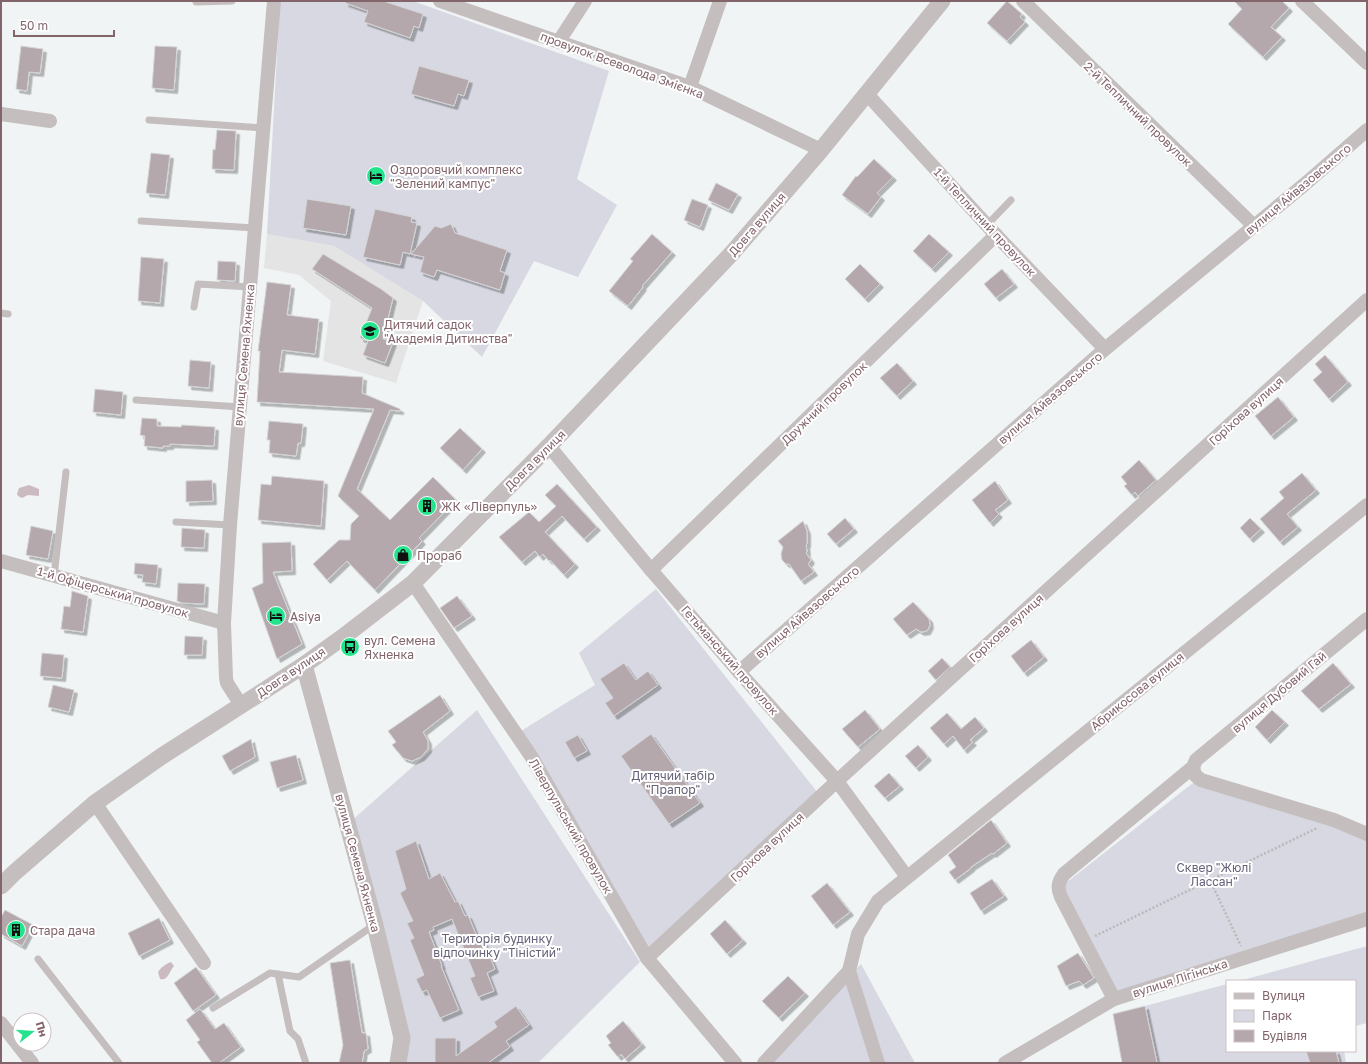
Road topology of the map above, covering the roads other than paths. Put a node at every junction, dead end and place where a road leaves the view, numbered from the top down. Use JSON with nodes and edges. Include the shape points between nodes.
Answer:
{"nodes":[{"id":1,"x":232,"y":1,"type":"edge"},
{"id":2,"x":274,"y":1,"type":"edge"},
{"id":3,"x":440,"y":1,"type":"edge"},
{"id":4,"x":584,"y":1,"type":"edge"},
{"id":5,"x":720,"y":1,"type":"edge"},
{"id":6,"x":942,"y":1,"type":"edge"},
{"id":7,"x":1023,"y":1,"type":"edge"},
{"id":8,"x":1302,"y":1,"type":"edge"},
{"id":9,"x":196,"y":2,"type":"edge"},
{"id":10,"x":479,"y":7,"type":"edge"},
{"id":11,"x":559,"y":41,"type":"junction"},
{"id":12,"x":1367,"y":63,"type":"edge"},
{"id":13,"x":690,"y":87,"type":"junction"},
{"id":14,"x":867,"y":94,"type":"junction"},
{"id":15,"x":1,"y":114,"type":"edge"},
{"id":16,"x":149,"y":120,"type":"dead end"},
{"id":17,"x":50,"y":121,"type":"dead end"},
{"id":18,"x":263,"y":128,"type":"junction"},
{"id":19,"x":1367,"y":130,"type":"edge"},
{"id":20,"x":821,"y":150,"type":"junction"},
{"id":21,"x":1011,"y":200,"type":"dead end"},
{"id":22,"x":141,"y":221,"type":"dead end"},
{"id":23,"x":1254,"y":226,"type":"junction"},
{"id":24,"x":255,"y":228,"type":"junction"},
{"id":25,"x":992,"y":230,"type":"junction"},
{"id":26,"x":250,"y":287,"type":"junction"},
{"id":27,"x":1367,"y":300,"type":"edge"},
{"id":28,"x":194,"y":307,"type":"dead end"},
{"id":29,"x":1105,"y":350,"type":"junction"},
{"id":30,"x":136,"y":400,"type":"dead end"},
{"id":31,"x":240,"y":407,"type":"junction"},
{"id":32,"x":550,"y":446,"type":"junction"},
{"id":33,"x":66,"y":472,"type":"dead end"},
{"id":34,"x":1367,"y":504,"type":"edge"},
{"id":35,"x":176,"y":522,"type":"dead end"},
{"id":36,"x":230,"y":525,"type":"junction"},
{"id":37,"x":1,"y":561,"type":"edge"},
{"id":38,"x":651,"y":570,"type":"junction"},
{"id":39,"x":54,"y":576,"type":"junction"},
{"id":40,"x":413,"y":583,"type":"junction"},
{"id":41,"x":1367,"y":619,"type":"edge"},
{"id":42,"x":224,"y":623,"type":"junction"},
{"id":43,"x":304,"y":664,"type":"junction"},
{"id":44,"x":739,"y":672,"type":"junction"},
{"id":45,"x":241,"y":705,"type":"junction"},
{"id":46,"x":1193,"y":767,"type":"junction"},
{"id":47,"x":838,"y":781,"type":"junction"},
{"id":48,"x":95,"y":803,"type":"junction"},
{"id":49,"x":1367,"y":834,"type":"edge"},
{"id":50,"x":907,"y":877,"type":"junction"},
{"id":51,"x":1,"y":886,"type":"edge"},
{"id":52,"x":1367,"y":919,"type":"edge"},
{"id":53,"x":374,"y":924,"type":"junction"},
{"id":54,"x":646,"y":958,"type":"junction"},
{"id":55,"x":38,"y":959,"type":"dead end"},
{"id":56,"x":204,"y":963,"type":"dead end"},
{"id":57,"x":849,"y":971,"type":"junction"},
{"id":58,"x":278,"y":974,"type":"junction"},
{"id":59,"x":1114,"y":999,"type":"junction"},
{"id":60,"x":214,"y":1008,"type":"dead end"},
{"id":61,"x":1,"y":1023,"type":"edge"},
{"id":62,"x":32,"y":1063,"type":"edge"},
{"id":63,"x":119,"y":1063,"type":"edge"},
{"id":64,"x":306,"y":1063,"type":"edge"},
{"id":65,"x":398,"y":1063,"type":"edge"},
{"id":66,"x":735,"y":1063,"type":"edge"},
{"id":67,"x":764,"y":1063,"type":"edge"},
{"id":68,"x":878,"y":1063,"type":"edge"},
{"id":69,"x":1005,"y":1063,"type":"edge"}],
"edges":[{"from":1,"to":9,"type":"lane"},
{"from":2,"to":18,"type":"street","name":"вулиця Семена Яхненка"},
{"from":3,"to":10,"type":"street","name":"провулок Всеволода Змієнка"},
{"from":4,"to":11,"type":"street"},
{"from":5,"to":13,"type":"street"},
{"from":6,"to":14,"type":"street","name":"Довга вулиця"},
{"from":7,"to":23,"type":"street","name":"2-й Тепличний провулок"},
{"from":8,"to":12,"type":"street"},
{"from":10,"to":11,"type":"street","name":"провулок Всеволода Змієнка"},
{"from":11,"to":13,"type":"street","name":"провулок Всеволода Змієнка"},
{"from":13,"to":20,"type":"street","name":"провулок Всеволода Змієнка"},
{"from":14,"to":20,"type":"street","name":"Довга вулиця"},
{"from":14,"to":25,"type":"street","name":"1-й Тепличний провулок"},
{"from":15,"to":17,"type":"street"},
{"from":16,"to":18,"type":"lane"},
{"from":18,"to":24,"type":"street","name":"вулиця Семена Яхненка"},
{"from":19,"to":23,"type":"street","name":"вулиця Айвазовського"},
{"from":20,"to":32,"type":"street","name":"Довга вулиця","via":[[733,252]]},
{"from":21,"to":25,"type":"lane"},
{"from":22,"to":24,"type":"lane"},
{"from":23,"to":29,"type":"street","name":"вулиця Айвазовського"},
{"from":24,"to":26,"type":"street","name":"вулиця Семена Яхненка"},
{"from":25,"to":29,"type":"street","name":"1-й Тепличний провулок"},
{"from":25,"to":38,"type":"street","name":"Дружний провулок"},
{"from":26,"to":28,"type":"lane","via":[[198,284]]},
{"from":26,"to":31,"type":"street","name":"вулиця Семена Яхненка"},
{"from":27,"to":47,"type":"street","name":"Горіхова вулиця"},
{"from":29,"to":44,"type":"street","name":"вулиця Айвазовського"},
{"from":30,"to":31,"type":"lane"},
{"from":31,"to":36,"type":"street","name":"вулиця Семена Яхненка"},
{"from":32,"to":38,"type":"street","name":"Гетьманський провулок"},
{"from":32,"to":40,"type":"street","name":"Довга вулиця"},
{"from":33,"to":39,"type":"lane"},
{"from":34,"to":50,"type":"street","name":"Абрикосова вулиця"},
{"from":35,"to":36,"type":"lane"},
{"from":36,"to":42,"type":"street","name":"вулиця Семена Яхненка"},
{"from":37,"to":39,"type":"street","name":"1-й Офіцерський провулок"},
{"from":38,"to":44,"type":"street","name":"Гетьманський провулок"},
{"from":39,"to":42,"type":"street","name":"1-й Офіцерський провулок"},
{"from":40,"to":43,"type":"street","name":"Довга вулиця"},
{"from":40,"to":54,"type":"street","name":"Ліверпульський провулок","via":[[531,756]]},
{"from":41,"to":46,"type":"street","name":"вулиця Дубовий Гай","via":[[1196,760]]},
{"from":42,"to":45,"type":"street","name":"вулиця Семена Яхненка","via":[[227,683]]},
{"from":43,"to":45,"type":"street","name":"Довга вулиця"},
{"from":43,"to":53,"type":"street","name":"вулиця Семена Яхненка"},
{"from":44,"to":47,"type":"street","name":"Гетьманський провулок"},
{"from":45,"to":48,"type":"street","name":"Довга вулиця"},
{"from":46,"to":49,"type":"street","via":[[1195,775],[1201,780],[1334,820]]},
{"from":46,"to":59,"type":"street","name":"вулиця Дубовий Гай","via":[[1060,879],[1058,885],[1061,897]]},
{"from":47,"to":50,"type":"street","name":"Гетьманський провулок"},
{"from":47,"to":54,"type":"street","name":"Горіхова вулиця"},
{"from":48,"to":51,"type":"street","name":"Довга вулиця"},
{"from":48,"to":56,"type":"street"},
{"from":50,"to":57,"type":"street","name":"Абрикосова вулиця","via":[[878,901],[858,934]]},
{"from":52,"to":59,"type":"street","name":"вулиця Лігінська"},
{"from":53,"to":58,"type":"lane","via":[[298,977]]},
{"from":53,"to":65,"type":"street","name":"вулиця Семена Яхненка","via":[[402,1038]]},
{"from":54,"to":66,"type":"street","name":"Ліверпульський провулок"},
{"from":55,"to":63,"type":"lane"},
{"from":57,"to":67,"type":"street"},
{"from":57,"to":68,"type":"street"},
{"from":58,"to":60,"type":"lane","via":[[270,972]]},
{"from":58,"to":64,"type":"lane","via":[[290,1031],[298,1039]]},
{"from":59,"to":69,"type":"street","name":"вулиця Лігінська"},
{"from":61,"to":62,"type":"street"}]}
